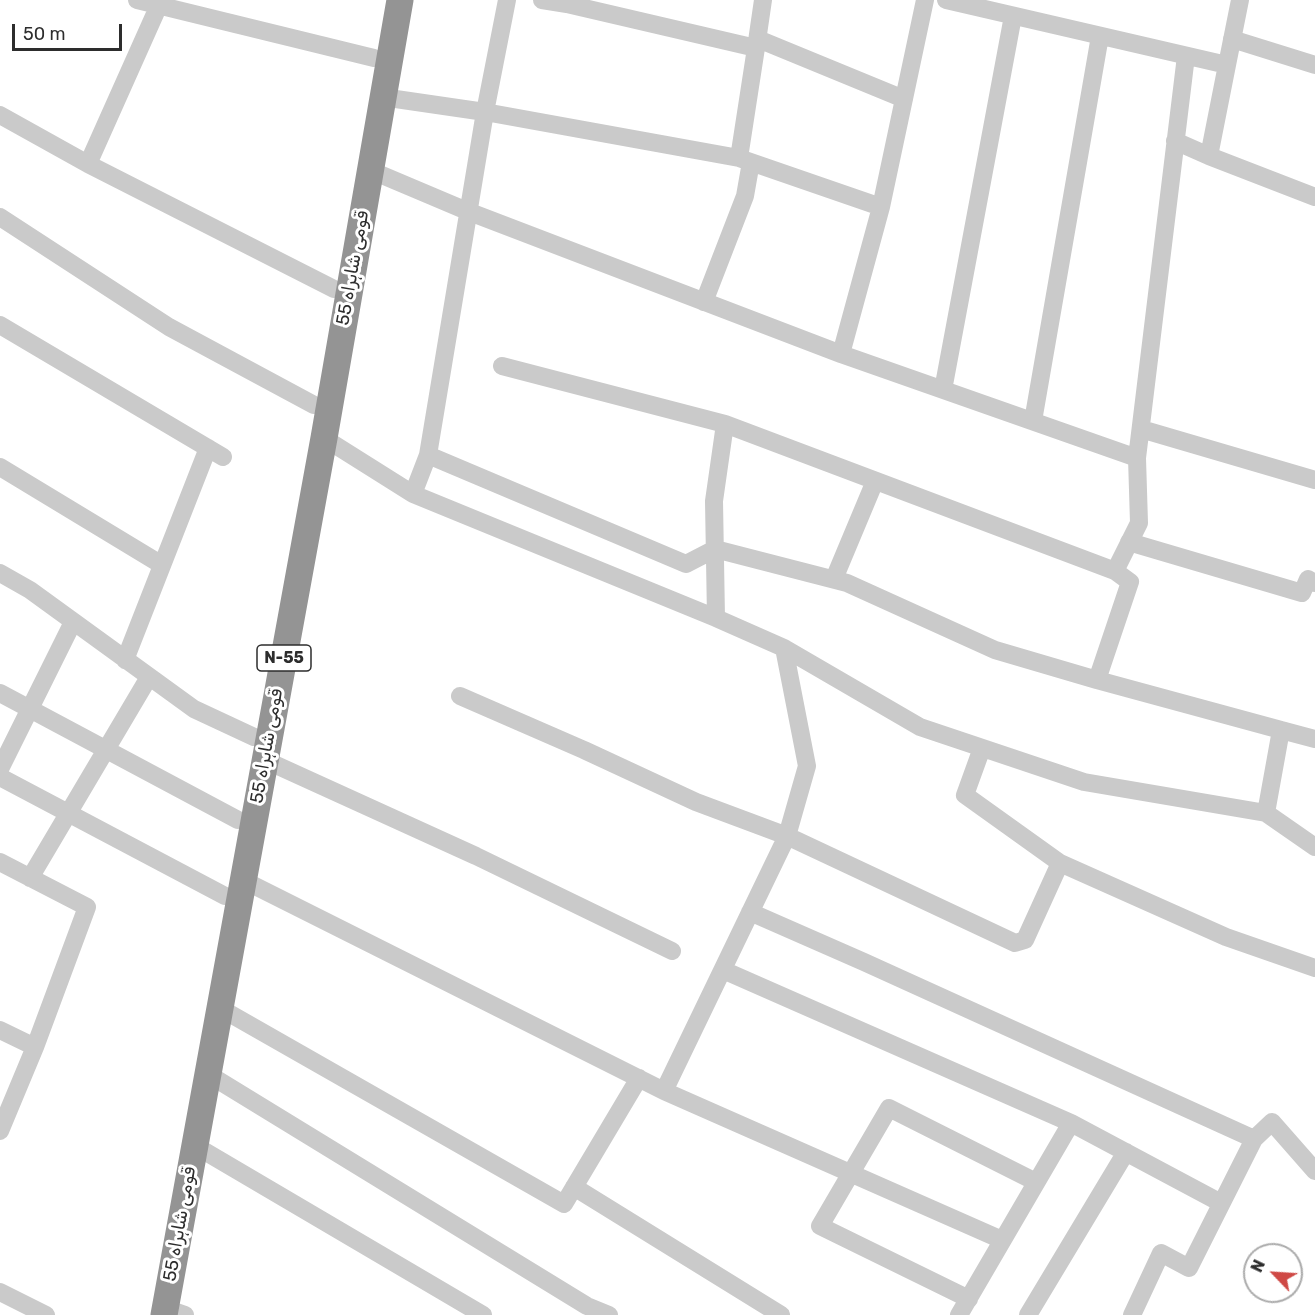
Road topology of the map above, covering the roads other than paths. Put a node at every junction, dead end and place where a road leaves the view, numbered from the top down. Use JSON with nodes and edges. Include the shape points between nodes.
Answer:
{"nodes":[{"id":1,"x":137,"y":0,"type":"edge"},
{"id":2,"x":384,"y":0,"type":"edge"},
{"id":3,"x":400,"y":0,"type":"edge"},
{"id":4,"x":507,"y":0,"type":"edge"},
{"id":5,"x":542,"y":0,"type":"edge"},
{"id":6,"x":763,"y":0,"type":"edge"},
{"id":7,"x":925,"y":0,"type":"edge"},
{"id":8,"x":945,"y":0,"type":"edge"},
{"id":9,"x":1240,"y":0,"type":"edge"},
{"id":10,"x":159,"y":5,"type":"junction"},
{"id":11,"x":1013,"y":16,"type":"junction"},
{"id":12,"x":1100,"y":36,"type":"junction"},
{"id":13,"x":1232,"y":39,"type":"junction"},
{"id":14,"x":757,"y":44,"type":"junction"},
{"id":15,"x":1186,"y":56,"type":"junction"},
{"id":16,"x":374,"y":58,"type":"junction"},
{"id":17,"x":1315,"y":65,"type":"edge"},
{"id":18,"x":1227,"y":66,"type":"junction"},
{"id":19,"x":382,"y":97,"type":"junction"},
{"id":20,"x":904,"y":99,"type":"junction"},
{"id":21,"x":484,"y":112,"type":"junction"},
{"id":22,"x":0,"y":115,"type":"edge"},
{"id":23,"x":1175,"y":141,"type":"junction"},
{"id":24,"x":1209,"y":156,"type":"junction"},
{"id":25,"x":745,"y":160,"type":"junction"},
{"id":26,"x":88,"y":164,"type":"junction"},
{"id":27,"x":370,"y":170,"type":"junction"},
{"id":28,"x":1315,"y":197,"type":"edge"},
{"id":29,"x":881,"y":207,"type":"junction"},
{"id":30,"x":467,"y":211,"type":"junction"},
{"id":31,"x":0,"y":217,"type":"edge"},
{"id":32,"x":353,"y":220,"type":"junction"},
{"id":33,"x":704,"y":302,"type":"junction"},
{"id":34,"x":336,"y":304,"type":"junction"},
{"id":35,"x":0,"y":325,"type":"edge"},
{"id":36,"x":841,"y":354,"type":"junction"},
{"id":37,"x":502,"y":366,"type":"dead end"},
{"id":38,"x":943,"y":390,"type":"junction"},
{"id":39,"x":314,"y":405,"type":"junction"},
{"id":40,"x":1033,"y":422,"type":"junction"},
{"id":41,"x":725,"y":424,"type":"junction"},
{"id":42,"x":1140,"y":429,"type":"junction"},
{"id":43,"x":324,"y":438,"type":"junction"},
{"id":44,"x":428,"y":455,"type":"junction"},
{"id":45,"x":1137,"y":458,"type":"junction"},
{"id":46,"x":0,"y":467,"type":"edge"},
{"id":47,"x":1315,"y":480,"type":"edge"},
{"id":48,"x":875,"y":481,"type":"junction"},
{"id":49,"x":413,"y":494,"type":"junction"},
{"id":50,"x":1129,"y":542,"type":"junction"},
{"id":51,"x":715,"y":549,"type":"junction"},
{"id":52,"x":162,"y":565,"type":"junction"},
{"id":53,"x":1115,"y":572,"type":"junction"},
{"id":54,"x":0,"y":573,"type":"edge"},
{"id":55,"x":291,"y":574,"type":"junction"},
{"id":56,"x":834,"y":579,"type":"junction"},
{"id":57,"x":1315,"y":582,"type":"edge"},
{"id":58,"x":716,"y":618,"type":"junction"},
{"id":59,"x":73,"y":622,"type":"junction"},
{"id":60,"x":784,"y":648,"type":"junction"},
{"id":61,"x":125,"y":660,"type":"junction"},
{"id":62,"x":149,"y":677,"type":"junction"},
{"id":63,"x":1097,"y":680,"type":"junction"},
{"id":64,"x":0,"y":693,"type":"edge"},
{"id":65,"x":460,"y":696,"type":"dead end"},
{"id":66,"x":30,"y":709,"type":"junction"},
{"id":67,"x":1281,"y":730,"type":"junction"},
{"id":68,"x":1315,"y":739,"type":"edge"},
{"id":69,"x":982,"y":748,"type":"junction"},
{"id":70,"x":107,"y":749,"type":"junction"},
{"id":71,"x":259,"y":749,"type":"junction"},
{"id":72,"x":0,"y":769,"type":"edge"},
{"id":73,"x":0,"y":777,"type":"edge"},
{"id":74,"x":69,"y":812,"type":"junction"},
{"id":75,"x":1266,"y":813,"type":"junction"},
{"id":76,"x":238,"y":820,"type":"junction"},
{"id":77,"x":787,"y":836,"type":"junction"},
{"id":78,"x":1315,"y":848,"type":"edge"},
{"id":79,"x":0,"y":862,"type":"edge"},
{"id":80,"x":1060,"y":863,"type":"junction"},
{"id":81,"x":30,"y":878,"type":"junction"},
{"id":82,"x":234,"y":888,"type":"junction"},
{"id":83,"x":750,"y":912,"type":"junction"},
{"id":84,"x":672,"y":951,"type":"dead end"},
{"id":85,"x":1315,"y":968,"type":"edge"},
{"id":86,"x":723,"y":970,"type":"junction"},
{"id":87,"x":220,"y":1008,"type":"junction"},
{"id":88,"x":0,"y":1030,"type":"edge"},
{"id":89,"x":34,"y":1047,"type":"junction"},
{"id":90,"x":208,"y":1074,"type":"junction"},
{"id":91,"x":639,"y":1078,"type":"junction"},
{"id":92,"x":664,"y":1091,"type":"junction"},
{"id":93,"x":1071,"y":1123,"type":"junction"},
{"id":94,"x":0,"y":1131,"type":"edge"},
{"id":95,"x":192,"y":1131,"type":"junction"},
{"id":96,"x":1254,"y":1138,"type":"junction"},
{"id":97,"x":1126,"y":1152,"type":"junction"},
{"id":98,"x":1314,"y":1168,"type":"edge"},
{"id":99,"x":851,"y":1173,"type":"junction"},
{"id":100,"x":1036,"y":1182,"type":"junction"},
{"id":101,"x":574,"y":1188,"type":"junction"},
{"id":102,"x":1221,"y":1203,"type":"junction"},
{"id":103,"x":1002,"y":1240,"type":"junction"},
{"id":104,"x":0,"y":1292,"type":"edge"},
{"id":105,"x":969,"y":1299,"type":"junction"},
{"id":106,"x":166,"y":1313,"type":"edge"},
{"id":107,"x":46,"y":1315,"type":"edge"},
{"id":108,"x":483,"y":1315,"type":"edge"},
{"id":109,"x":609,"y":1315,"type":"edge"},
{"id":110,"x":780,"y":1315,"type":"edge"},
{"id":111,"x":959,"y":1315,"type":"edge"},
{"id":112,"x":1028,"y":1315,"type":"edge"},
{"id":113,"x":1132,"y":1315,"type":"edge"}],
"edges":[{"from":1,"to":10,"type":"street"},
{"from":2,"to":16,"type":"highway","name":"قومی شاہراہ 55","number":"N-55"},
{"from":3,"to":19,"type":"highway","name":"قومی شاہراہ 55","number":"N-55"},
{"from":4,"to":21,"type":"street"},
{"from":5,"to":14,"type":"street"},
{"from":6,"to":14,"type":"street"},
{"from":7,"to":20,"type":"street"},
{"from":8,"to":11,"type":"street"},
{"from":9,"to":13,"type":"street"},
{"from":10,"to":16,"type":"street"},
{"from":10,"to":26,"type":"street"},
{"from":11,"to":12,"type":"street"},
{"from":11,"to":38,"type":"street"},
{"from":12,"to":15,"type":"street"},
{"from":12,"to":40,"type":"street"},
{"from":13,"to":17,"type":"street"},
{"from":13,"to":18,"type":"street"},
{"from":14,"to":20,"type":"street"},
{"from":14,"to":25,"type":"street"},
{"from":15,"to":18,"type":"street"},
{"from":15,"to":23,"type":"street"},
{"from":16,"to":32,"type":"highway","name":"قومی شاہراہ 55","number":"N-55"},
{"from":18,"to":24,"type":"street"},
{"from":19,"to":21,"type":"street"},
{"from":19,"to":27,"type":"highway","name":"قومی شاہراہ 55","number":"N-55"},
{"from":20,"to":29,"type":"street"},
{"from":21,"to":25,"type":"street"},
{"from":21,"to":30,"type":"street"},
{"from":22,"to":26,"type":"street"},
{"from":23,"to":24,"type":"street"},
{"from":23,"to":42,"type":"street"},
{"from":24,"to":28,"type":"street"},
{"from":25,"to":29,"type":"street"},
{"from":25,"to":33,"type":"street","via":[[745,196]]},
{"from":26,"to":34,"type":"street"},
{"from":27,"to":30,"type":"street"},
{"from":27,"to":32,"type":"highway","name":"قومی شاہراہ 55","number":"N-55"},
{"from":29,"to":36,"type":"street"},
{"from":30,"to":33,"type":"street"},
{"from":30,"to":44,"type":"street"},
{"from":31,"to":39,"type":"street","via":[[169,327]]},
{"from":32,"to":34,"type":"highway","name":"قومی شاہراہ 55","number":"N-55"},
{"from":33,"to":36,"type":"street"},
{"from":34,"to":39,"type":"highway","name":"قومی شاہراہ 55","number":"N-55"},
{"from":34,"to":43,"type":"highway","name":"قومی شاہراہ 55","number":"N-55"},
{"from":35,"to":52,"type":"street","via":[[215,452]]},
{"from":36,"to":38,"type":"street"},
{"from":37,"to":41,"type":"street"},
{"from":38,"to":40,"type":"street"},
{"from":39,"to":55,"type":"highway","name":"قومی شاہراہ 55","number":"N-55"},
{"from":40,"to":45,"type":"street"},
{"from":41,"to":48,"type":"street"},
{"from":41,"to":51,"type":"street","via":[[714,501]]},
{"from":42,"to":45,"type":"street"},
{"from":42,"to":47,"type":"street"},
{"from":43,"to":49,"type":"street"},
{"from":43,"to":55,"type":"highway","name":"قومی شاہراہ 55","number":"N-55"},
{"from":44,"to":49,"type":"street"},
{"from":44,"to":51,"type":"street","via":[[686,564]]},
{"from":45,"to":50,"type":"street","via":[[1139,523]]},
{"from":46,"to":52,"type":"street"},
{"from":48,"to":53,"type":"street"},
{"from":48,"to":56,"type":"street"},
{"from":49,"to":58,"type":"street"},
{"from":50,"to":53,"type":"street"},
{"from":50,"to":57,"type":"street","via":[[1302,593],[1308,579]]},
{"from":51,"to":56,"type":"street"},
{"from":51,"to":58,"type":"street"},
{"from":52,"to":61,"type":"street"},
{"from":53,"to":63,"type":"street","via":[[1130,582]]},
{"from":54,"to":59,"type":"street"},
{"from":55,"to":71,"type":"highway","name":"قومی شاہراہ 55","number":"N-55"},
{"from":56,"to":63,"type":"street","via":[[996,650]]},
{"from":58,"to":60,"type":"street"},
{"from":59,"to":61,"type":"street"},
{"from":59,"to":66,"type":"street"},
{"from":60,"to":69,"type":"street","via":[[920,727]]},
{"from":60,"to":77,"type":"street","via":[[807,766]]},
{"from":61,"to":62,"type":"street"},
{"from":62,"to":70,"type":"street"},
{"from":62,"to":71,"type":"street"},
{"from":63,"to":67,"type":"street"},
{"from":64,"to":66,"type":"street"},
{"from":65,"to":77,"type":"street","via":[[696,802]]},
{"from":66,"to":70,"type":"street"},
{"from":66,"to":72,"type":"street"},
{"from":67,"to":68,"type":"street"},
{"from":67,"to":75,"type":"street"},
{"from":69,"to":75,"type":"street","via":[[1084,782]]},
{"from":69,"to":80,"type":"street","via":[[965,795]]},
{"from":70,"to":74,"type":"street"},
{"from":70,"to":76,"type":"street"},
{"from":71,"to":76,"type":"highway","name":"قومی شاہراہ 55","number":"N-55"},
{"from":71,"to":82,"type":"highway","name":"قومی شاہراہ 55","number":"N-55"},
{"from":71,"to":84,"type":"street"},
{"from":73,"to":74,"type":"street"},
{"from":74,"to":81,"type":"street"},
{"from":74,"to":82,"type":"street"},
{"from":75,"to":78,"type":"street"},
{"from":76,"to":82,"type":"highway","name":"قومی شاہراہ 55","number":"N-55"},
{"from":77,"to":80,"type":"street","via":[[1015,943],[1025,940]]},
{"from":77,"to":83,"type":"street"},
{"from":79,"to":81,"type":"street"},
{"from":80,"to":85,"type":"street","via":[[1226,937]]},
{"from":81,"to":89,"type":"street","via":[[87,907]]},
{"from":82,"to":87,"type":"highway","name":"قومی شاہراہ 55","number":"N-55"},
{"from":82,"to":91,"type":"street"},
{"from":82,"to":95,"type":"highway","name":"قومی شاہراہ 55","number":"N-55"},
{"from":83,"to":86,"type":"street"},
{"from":83,"to":96,"type":"street"},
{"from":86,"to":92,"type":"street"},
{"from":86,"to":93,"type":"street"},
{"from":87,"to":90,"type":"highway","name":"قومی شاہراہ 55","number":"N-55"},
{"from":87,"to":101,"type":"street","via":[[564,1204]]},
{"from":88,"to":89,"type":"street"},
{"from":89,"to":94,"type":"street"},
{"from":90,"to":95,"type":"highway","name":"قومی شاہراہ 55","number":"N-55"},
{"from":90,"to":109,"type":"street","via":[[586,1306]]},
{"from":91,"to":92,"type":"street"},
{"from":91,"to":101,"type":"street"},
{"from":92,"to":99,"type":"street"},
{"from":93,"to":97,"type":"street"},
{"from":93,"to":100,"type":"street"},
{"from":95,"to":106,"type":"highway","name":"قومی شاہراہ 55","number":"N-55"},
{"from":95,"to":108,"type":"street"},
{"from":96,"to":98,"type":"street","via":[[1272,1122]]},
{"from":96,"to":102,"type":"street"},
{"from":97,"to":102,"type":"street"},
{"from":97,"to":112,"type":"street"},
{"from":99,"to":100,"type":"street","via":[[889,1108]]},
{"from":99,"to":103,"type":"street"},
{"from":99,"to":105,"type":"street","via":[[820,1226]]},
{"from":100,"to":103,"type":"street"},
{"from":101,"to":110,"type":"street"},
{"from":102,"to":113,"type":"street","via":[[1189,1268],[1161,1253]]},
{"from":103,"to":105,"type":"street"},
{"from":104,"to":107,"type":"street"},
{"from":105,"to":111,"type":"street"}]}
